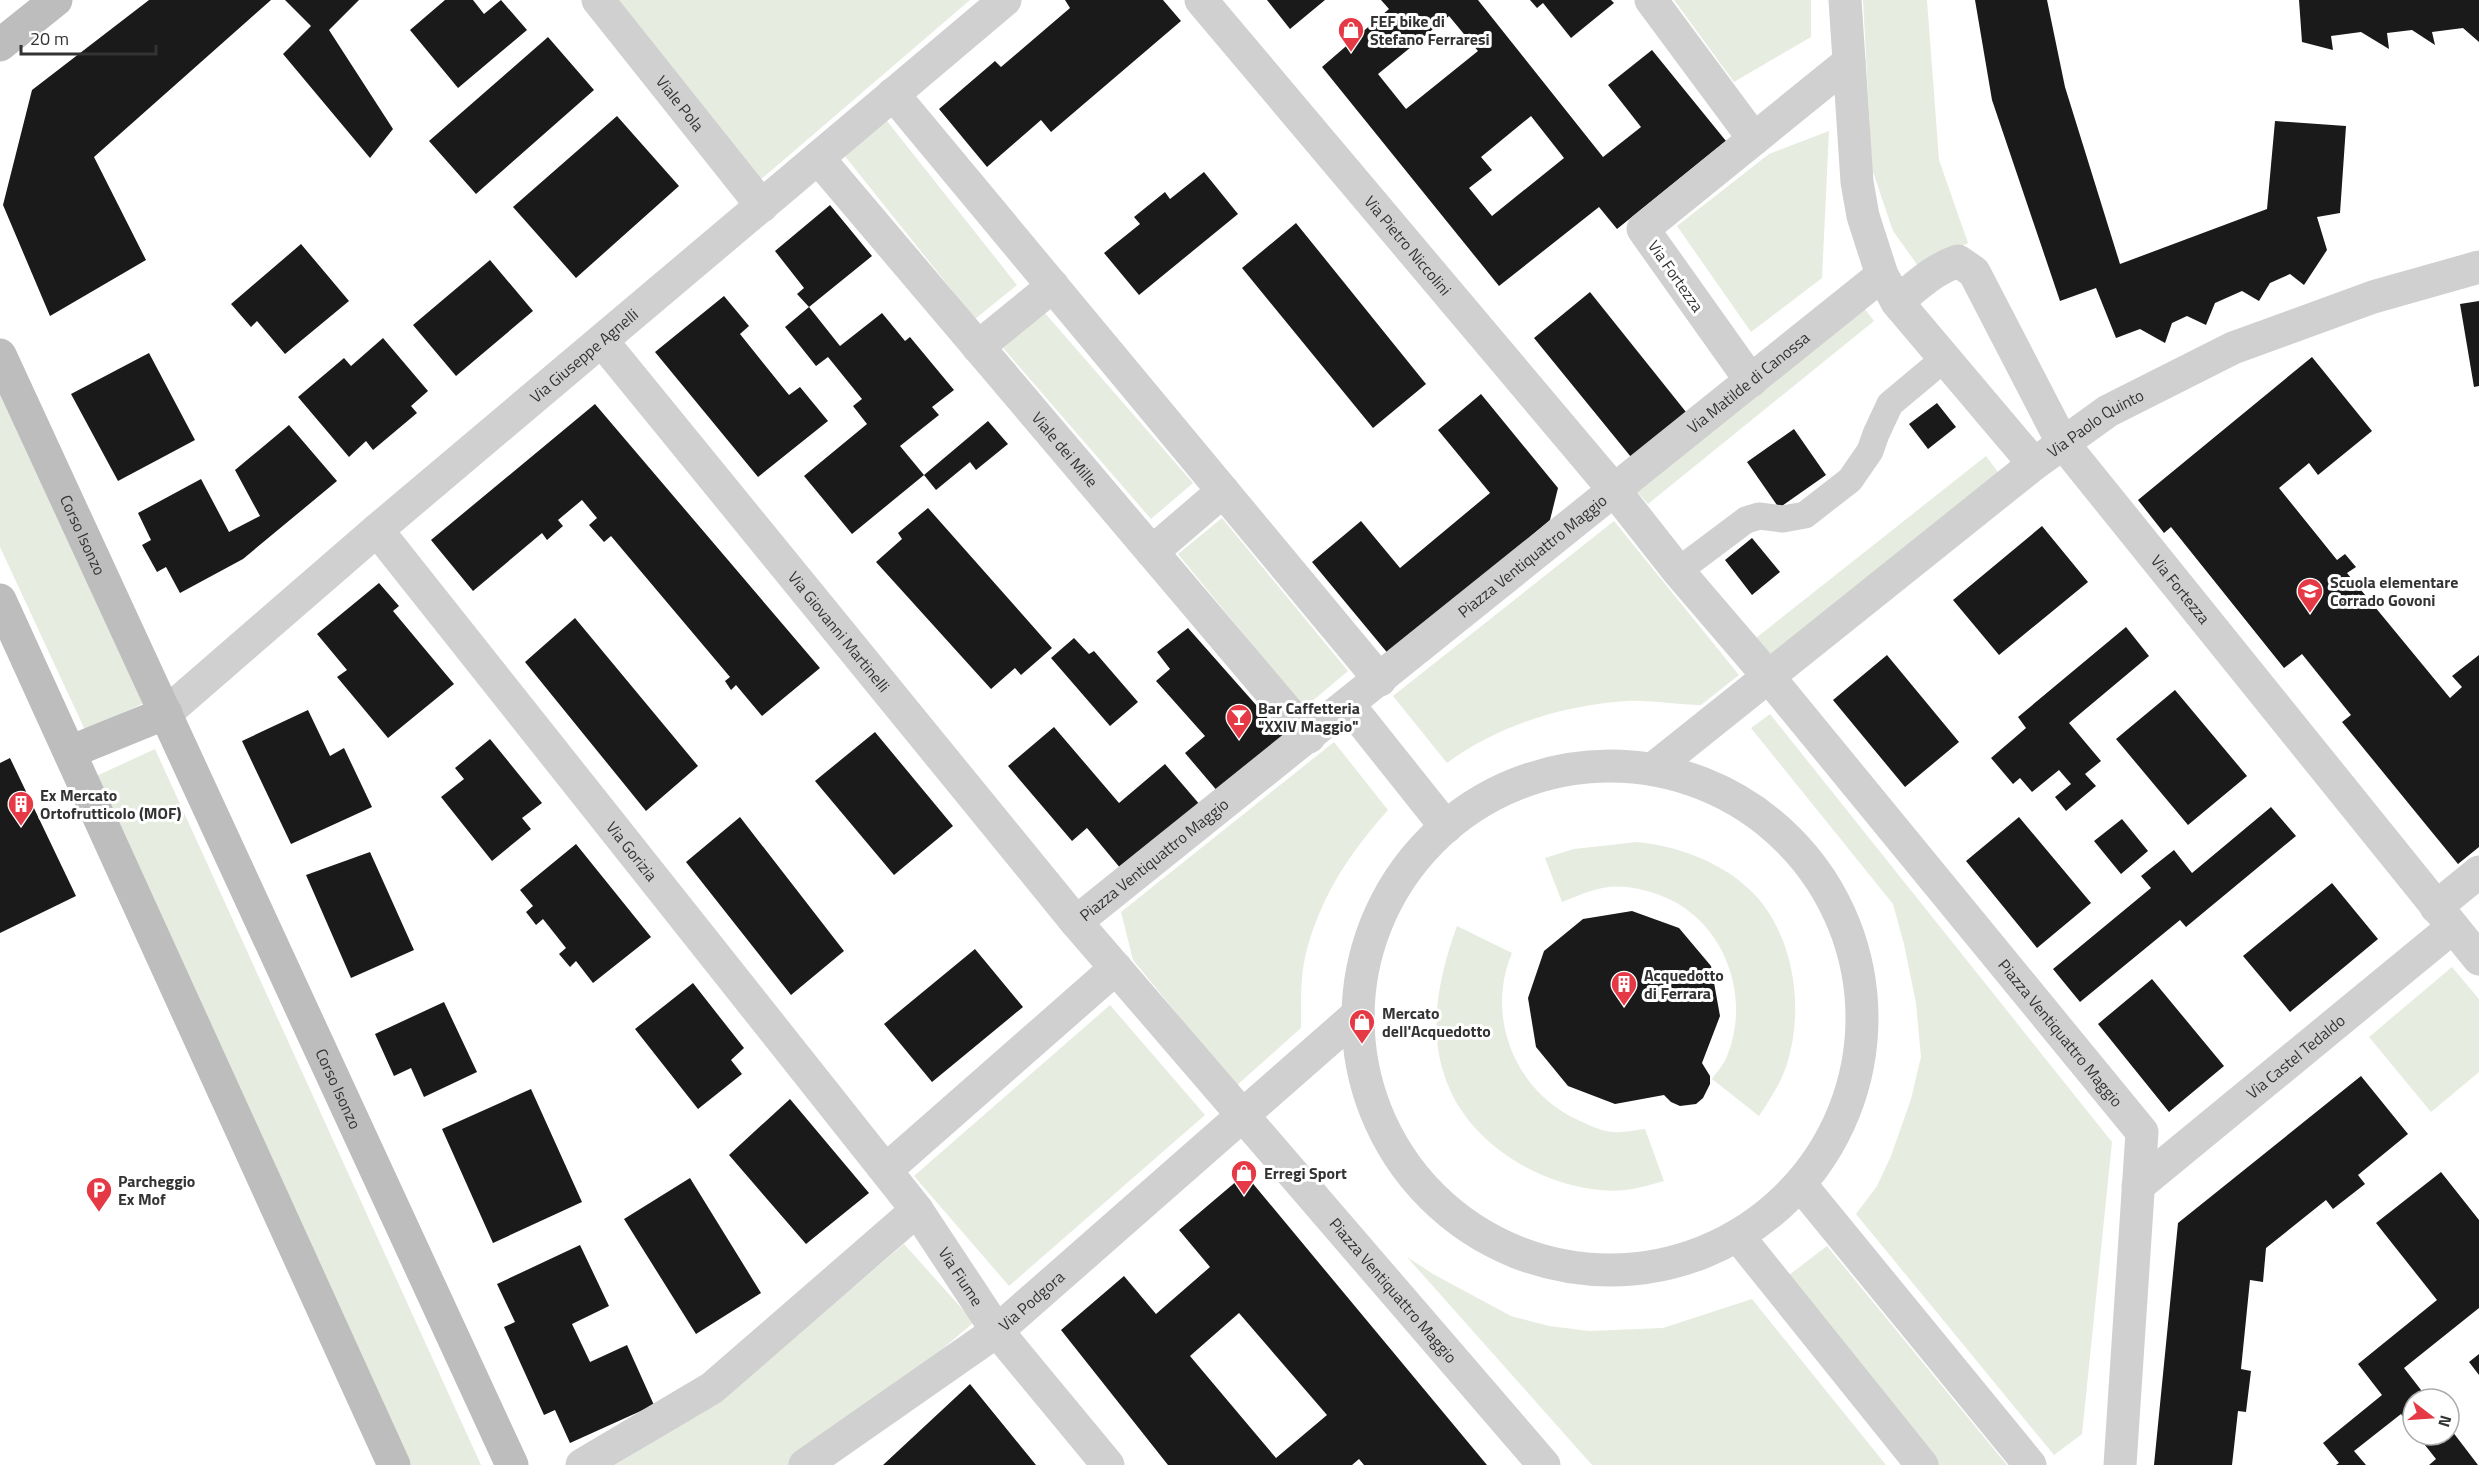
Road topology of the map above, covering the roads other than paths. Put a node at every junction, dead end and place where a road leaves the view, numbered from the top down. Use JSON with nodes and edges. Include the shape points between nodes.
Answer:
{"nodes":[{"id":1,"x":56,"y":0,"type":"edge"},
{"id":2,"x":597,"y":0,"type":"edge"},
{"id":3,"x":1005,"y":0,"type":"edge"},
{"id":4,"x":1201,"y":0,"type":"edge"},
{"id":5,"x":1652,"y":0,"type":"edge"},
{"id":6,"x":1845,"y":0,"type":"edge"},
{"id":7,"x":0,"y":45,"type":"edge"},
{"id":8,"x":1849,"y":62,"type":"junction"},
{"id":9,"x":893,"y":94,"type":"junction"},
{"id":10,"x":1754,"y":139,"type":"junction"},
{"id":11,"x":818,"y":158,"type":"junction"},
{"id":12,"x":762,"y":206,"type":"junction"},
{"id":13,"x":2479,"y":267,"type":"edge"},
{"id":14,"x":1053,"y":286,"type":"junction"},
{"id":15,"x":1890,"y":288,"type":"junction"},
{"id":16,"x":602,"y":341,"type":"junction"},
{"id":17,"x":978,"y":348,"type":"junction"},
{"id":18,"x":0,"y":355,"type":"edge"},
{"id":19,"x":1945,"y":358,"type":"junction"},
{"id":20,"x":1751,"y":381,"type":"junction"},
{"id":21,"x":2062,"y":442,"type":"junction"},
{"id":22,"x":2034,"y":464,"type":"junction"},
{"id":23,"x":1223,"y":491,"type":"junction"},
{"id":24,"x":1615,"y":491,"type":"junction"},
{"id":25,"x":378,"y":530,"type":"junction"},
{"id":26,"x":1152,"y":552,"type":"junction"},
{"id":27,"x":1678,"y":571,"type":"junction"},
{"id":28,"x":0,"y":600,"type":"edge"},
{"id":29,"x":1768,"y":676,"type":"junction"},
{"id":30,"x":1380,"y":680,"type":"junction"},
{"id":31,"x":1348,"y":704,"type":"junction"},
{"id":32,"x":165,"y":713,"type":"junction"},
{"id":33,"x":1309,"y":737,"type":"junction"},
{"id":34,"x":70,"y":752,"type":"junction"},
{"id":35,"x":1653,"y":769,"type":"junction"},
{"id":36,"x":1446,"y":827,"type":"junction"},
{"id":37,"x":2479,"y":872,"type":"edge"},
{"id":38,"x":2445,"y":917,"type":"junction"},
{"id":39,"x":1076,"y":922,"type":"junction"},
{"id":40,"x":2479,"y":959,"type":"edge"},
{"id":41,"x":1116,"y":968,"type":"junction"},
{"id":42,"x":1358,"y":1014,"type":"junction"},
{"id":43,"x":1243,"y":1116,"type":"junction"},
{"id":44,"x":886,"y":1170,"type":"junction"},
{"id":45,"x":1800,"y":1184,"type":"junction"},
{"id":46,"x":2138,"y":1186,"type":"junction"},
{"id":47,"x":917,"y":1210,"type":"junction"},
{"id":48,"x":1738,"y":1236,"type":"junction"},
{"id":49,"x":997,"y":1331,"type":"junction"},
{"id":50,"x":394,"y":1465,"type":"edge"},
{"id":51,"x":512,"y":1465,"type":"edge"},
{"id":52,"x":582,"y":1465,"type":"edge"},
{"id":53,"x":805,"y":1465,"type":"edge"},
{"id":54,"x":1108,"y":1465,"type":"edge"},
{"id":55,"x":1544,"y":1465,"type":"edge"},
{"id":56,"x":1923,"y":1465,"type":"edge"},
{"id":57,"x":2030,"y":1465,"type":"edge"},
{"id":58,"x":2120,"y":1465,"type":"edge"}],
"edges":[{"from":1,"to":7,"type":"street"},
{"from":2,"to":12,"type":"street","name":"Viale Pola"},
{"from":3,"to":9,"type":"street","name":"Via Giuseppe Agnelli"},
{"from":4,"to":24,"type":"street","name":"Via Pietro Niccolini"},
{"from":5,"to":10,"type":"street"},
{"from":6,"to":8,"type":"street"},
{"from":8,"to":10,"type":"street","name":"Via Fortezza"},
{"from":8,"to":15,"type":"street","via":[[1863,216]]},
{"from":9,"to":11,"type":"street","name":"Via Giuseppe Agnelli"},
{"from":9,"to":14,"type":"street"},
{"from":10,"to":20,"type":"street","name":"Via Fortezza","via":[[1643,229]]},
{"from":11,"to":12,"type":"street","name":"Via Giuseppe Agnelli"},
{"from":11,"to":17,"type":"street","name":"Viale dei Mille"},
{"from":12,"to":16,"type":"street","name":"Via Giuseppe Agnelli"},
{"from":13,"to":21,"type":"street","name":"Via Paolo Quinto","via":[[2373,297],[2233,348],[2108,411]]},
{"from":14,"to":17,"type":"street"},
{"from":14,"to":23,"type":"street"},
{"from":15,"to":19,"type":"street"},
{"from":15,"to":20,"type":"street","name":"Via Matilde di Canossa"},
{"from":15,"to":21,"type":"street","name":"Via Fortezza","via":[[1958,261],[1967,265],[1982,285]]},
{"from":16,"to":25,"type":"street","name":"Via Giuseppe Agnelli"},
{"from":16,"to":39,"type":"street","name":"Via Giovanni Martinelli"},
{"from":17,"to":26,"type":"street","name":"Viale dei Mille"},
{"from":18,"to":32,"type":"street","name":"Corso Isonzo"},
{"from":19,"to":22,"type":"street"},
{"from":19,"to":27,"type":"lane","via":[[1890,404],[1870,452],[1850,480],[1805,515],[1746,520]]},
{"from":20,"to":24,"type":"street","name":"Via Matilde di Canossa"},
{"from":21,"to":22,"type":"street","name":"Via Paolo Quinto"},
{"from":21,"to":38,"type":"street","name":"Via Fortezza"},
{"from":22,"to":29,"type":"street","name":"Via Paolo Quinto"},
{"from":23,"to":26,"type":"street"},
{"from":23,"to":30,"type":"street"},
{"from":24,"to":27,"type":"street","name":"Piazza Ventiquattro Maggio"},
{"from":24,"to":30,"type":"street","name":"Piazza Ventiquattro Maggio"},
{"from":25,"to":32,"type":"street","name":"Via Giuseppe Agnelli"},
{"from":25,"to":44,"type":"street","name":"Via Gorizia"},
{"from":26,"to":33,"type":"street","name":"Viale dei Mille"},
{"from":27,"to":29,"type":"street","name":"Piazza Ventiquattro Maggio"},
{"from":28,"to":34,"type":"street"},
{"from":29,"to":35,"type":"street"},
{"from":29,"to":46,"type":"street","name":"Piazza Ventiquattro Maggio","via":[[2142,1132]]},
{"from":30,"to":31,"type":"street","name":"Piazza Ventiquattro Maggio"},
{"from":31,"to":33,"type":"street","name":"Piazza Ventiquattro Maggio"},
{"from":31,"to":36,"type":"street"},
{"from":32,"to":34,"type":"street"},
{"from":32,"to":51,"type":"street","name":"Corso Isonzo"},
{"from":33,"to":39,"type":"street","name":"Piazza Ventiquattro Maggio"},
{"from":34,"to":50,"type":"street"},
{"from":35,"to":36,"type":"street","via":[[1607,765],[1539,775],[1469,808]]},
{"from":35,"to":45,"type":"street","via":[[1708,784],[1776,827],[1796,846],[1826,887],[1849,936],[1861,991],[1857,1068],[1839,1124]]},
{"from":36,"to":42,"type":"street","via":[[1400,879],[1377,923],[1362,980]]},
{"from":37,"to":38,"type":"street","name":"Via Castel Tedaldo"},
{"from":38,"to":40,"type":"street","name":"Via Fortezza"},
{"from":38,"to":46,"type":"street","name":"Via Castel Tedaldo"},
{"from":39,"to":41,"type":"street","name":"Piazza Ventiquattro Maggio"},
{"from":41,"to":43,"type":"street","name":"Piazza Ventiquattro Maggio"},
{"from":41,"to":44,"type":"street"},
{"from":42,"to":43,"type":"street"},
{"from":42,"to":48,"type":"street","via":[[1360,1055],[1371,1098],[1401,1160],[1428,1192],[1484,1237],[1532,1259],[1575,1269],[1607,1270],[1646,1268],[1684,1260]]},
{"from":43,"to":49,"type":"street","name":"Via Podgora"},
{"from":43,"to":55,"type":"street","name":"Piazza Ventiquattro Maggio"},
{"from":44,"to":47,"type":"street","name":"Via Fiume"},
{"from":45,"to":48,"type":"street","via":[[1779,1206]]},
{"from":45,"to":57,"type":"street"},
{"from":46,"to":58,"type":"street","name":"Piazza Ventiquattro Maggio"},
{"from":47,"to":49,"type":"street","name":"Via Fiume"},
{"from":47,"to":52,"type":"street","via":[[712,1388]]},
{"from":48,"to":56,"type":"street"},
{"from":49,"to":53,"type":"street","name":"Via Podgora"},
{"from":49,"to":54,"type":"street","name":"Via Fiume"}]}
